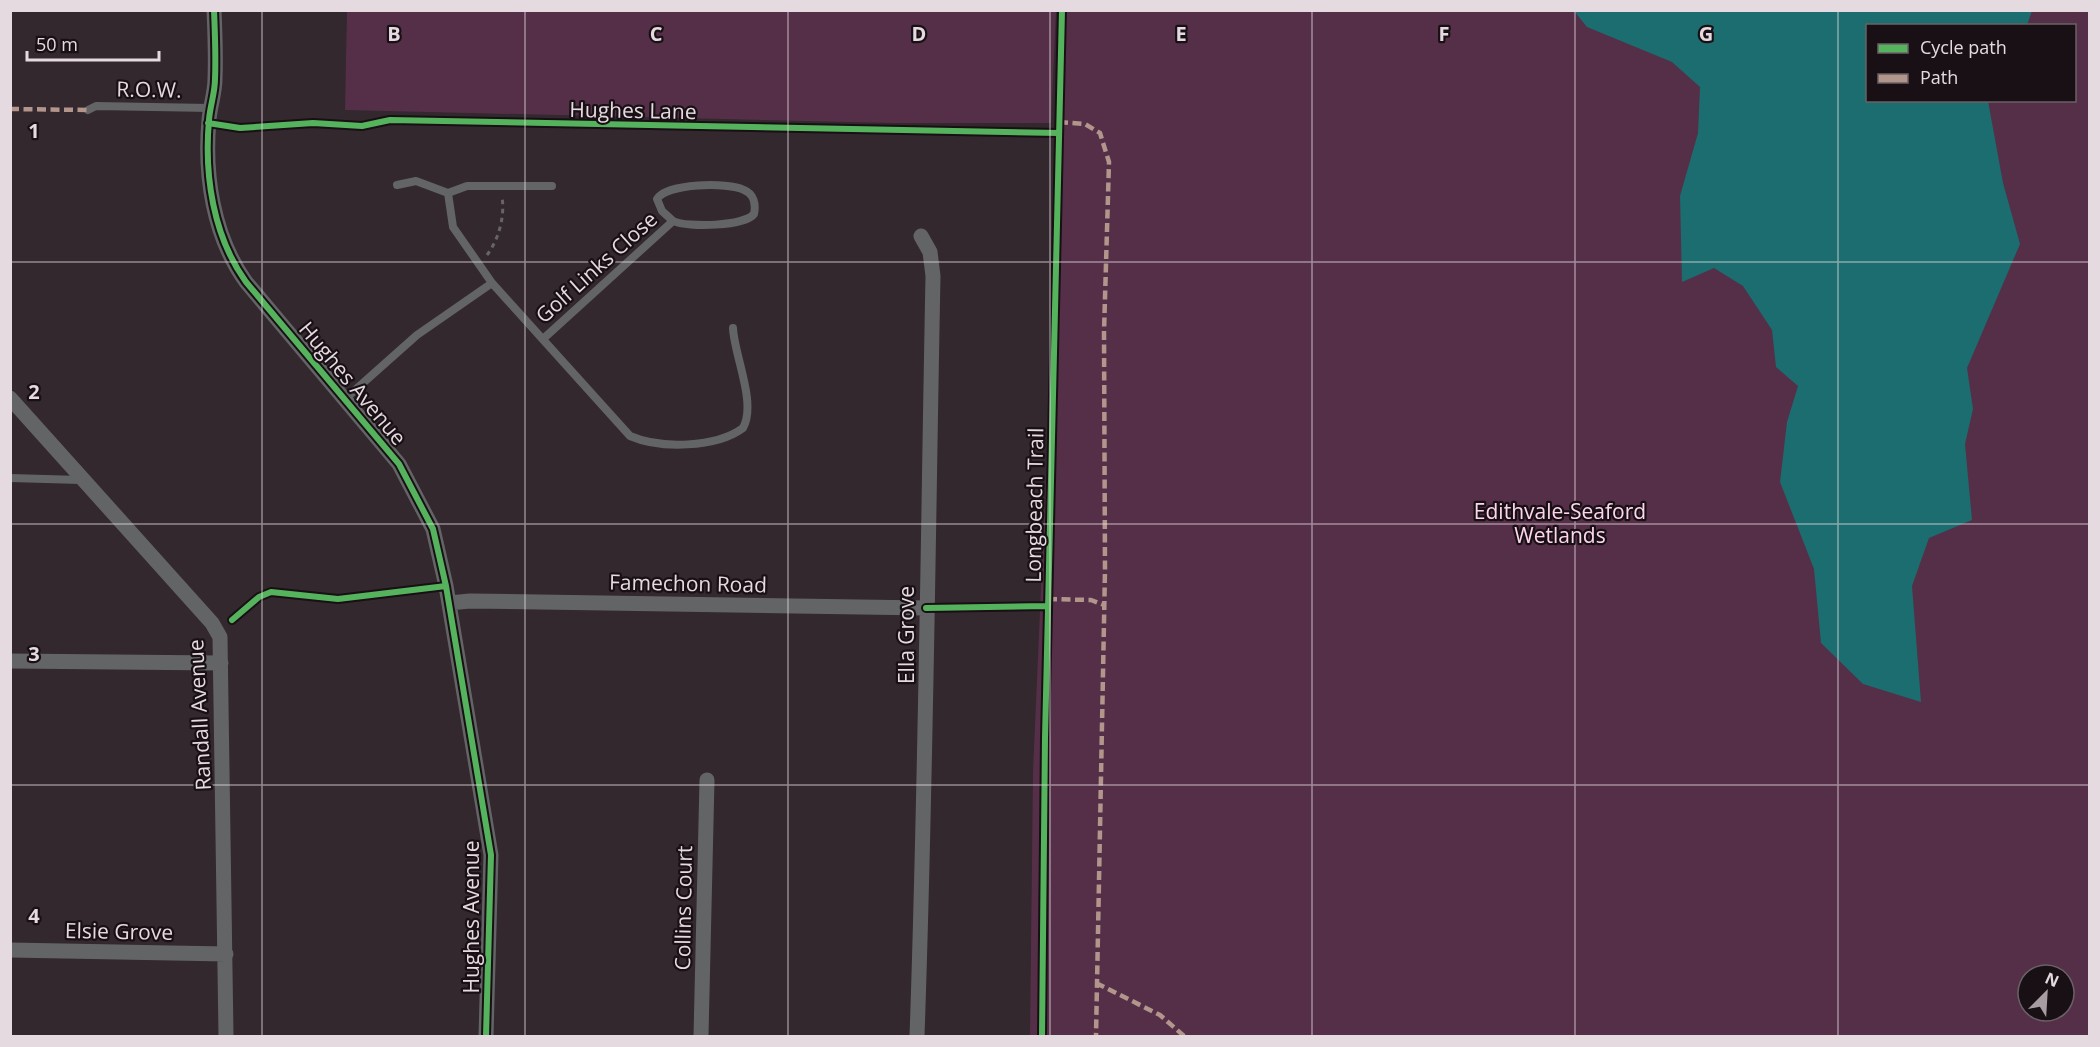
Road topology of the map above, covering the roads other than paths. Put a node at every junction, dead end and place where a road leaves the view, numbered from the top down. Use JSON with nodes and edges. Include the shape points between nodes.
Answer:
{"nodes":[{"id":1,"x":214,"y":10,"type":"edge"},
{"id":2,"x":210,"y":108,"type":"junction"},
{"id":3,"x":88,"y":110,"type":"dead end"},
{"id":4,"x":397,"y":185,"type":"dead end"},
{"id":5,"x":552,"y":186,"type":"dead end"},
{"id":6,"x":447,"y":193,"type":"junction"},
{"id":7,"x":673,"y":221,"type":"junction"},
{"id":8,"x":921,"y":236,"type":"dead end"},
{"id":9,"x":492,"y":283,"type":"junction"},
{"id":10,"x":733,"y":327,"type":"dead end"},
{"id":11,"x":543,"y":339,"type":"junction"},
{"id":12,"x":10,"y":398,"type":"edge"},
{"id":13,"x":345,"y":399,"type":"junction"},
{"id":14,"x":10,"y":478,"type":"edge"},
{"id":15,"x":83,"y":480,"type":"junction"},
{"id":16,"x":449,"y":603,"type":"junction"},
{"id":17,"x":926,"y":608,"type":"junction"},
{"id":18,"x":10,"y":661,"type":"edge"},
{"id":19,"x":221,"y":663,"type":"junction"},
{"id":20,"x":707,"y":780,"type":"dead end"},
{"id":21,"x":10,"y":950,"type":"edge"},
{"id":22,"x":226,"y":954,"type":"junction"},
{"id":23,"x":226,"y":1036,"type":"edge"},
{"id":24,"x":486,"y":1036,"type":"edge"},
{"id":25,"x":701,"y":1036,"type":"edge"},
{"id":26,"x":916,"y":1036,"type":"edge"}],
"edges":[{"from":1,"to":2,"type":"street","name":"Hughes Avenue","via":[[215,79]]},
{"from":2,"to":3,"type":"lane","name":"R.O.W.","via":[[96,106]]},
{"from":2,"to":13,"type":"street","name":"Hughes Avenue","via":[[210,177],[217,221],[228,254],[246,282]]},
{"from":4,"to":6,"type":"lane","via":[[422,182]]},
{"from":5,"to":6,"type":"lane","via":[[467,186]]},
{"from":6,"to":9,"type":"lane","name":"Golf Links Close","via":[[453,227]]},
{"from":7,"to":7,"type":"lane","name":"Golf Links Close","via":[[662,211],[657,197],[680,186],[740,188],[755,203],[754,214],[745,222],[698,226]]},
{"from":7,"to":11,"type":"lane","name":"Golf Links Close"},
{"from":8,"to":17,"type":"street","name":"Ella Grove","via":[[930,252],[933,276]]},
{"from":9,"to":11,"type":"lane","name":"Golf Links Close"},
{"from":9,"to":13,"type":"lane","via":[[417,335]]},
{"from":10,"to":11,"type":"lane","name":"Golf Links Close","via":[[744,386],[745,423],[726,438],[692,442],[648,441],[630,436]]},
{"from":12,"to":15,"type":"street","name":"Randall Avenue"},
{"from":13,"to":16,"type":"street","name":"Hughes Avenue","via":[[399,464],[434,529]]},
{"from":14,"to":15,"type":"lane"},
{"from":15,"to":19,"type":"street","name":"Randall Avenue","via":[[215,627],[220,637]]},
{"from":16,"to":17,"type":"street","name":"Famechon Road"},
{"from":16,"to":24,"type":"street","name":"Hughes Avenue","via":[[491,855]]},
{"from":17,"to":26,"type":"street","name":"Ella Grove","via":[[926,755]]},
{"from":18,"to":19,"type":"street"},
{"from":19,"to":22,"type":"street","name":"Randall Avenue"},
{"from":20,"to":25,"type":"street","name":"Collins Court"},
{"from":21,"to":22,"type":"street","name":"Elsie Grove"},
{"from":22,"to":23,"type":"street","name":"Randall Avenue"}]}
